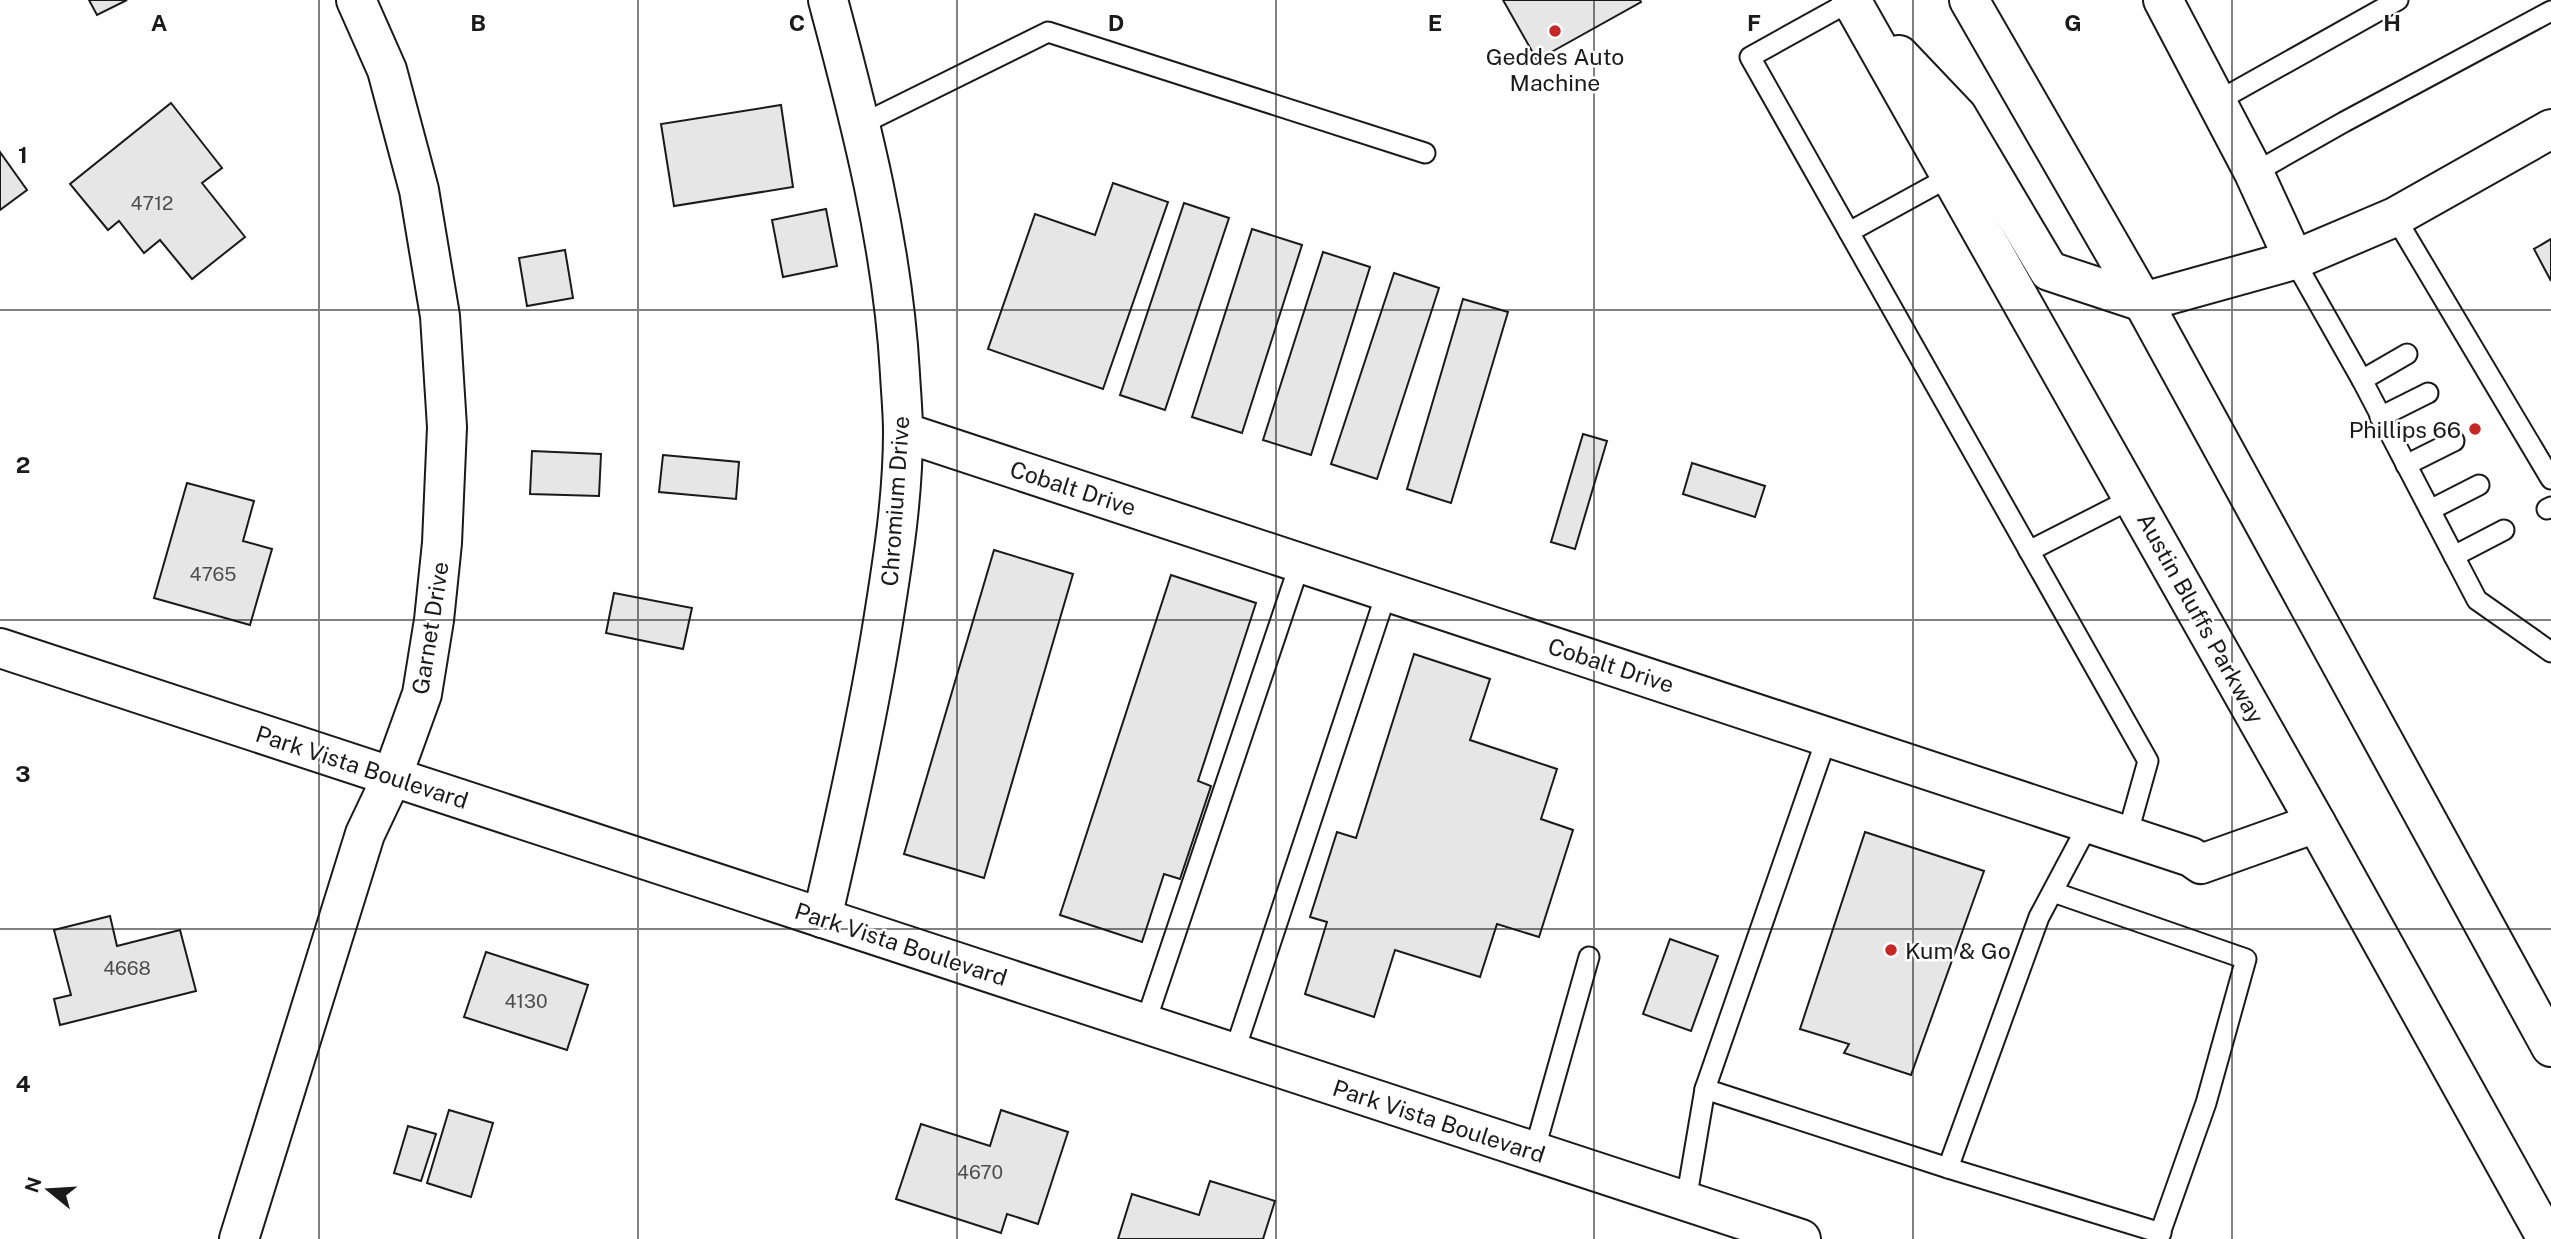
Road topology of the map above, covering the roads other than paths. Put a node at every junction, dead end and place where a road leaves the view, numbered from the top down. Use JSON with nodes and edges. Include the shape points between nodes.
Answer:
{"nodes":[{"id":1,"x":356,"y":0,"type":"edge"},
{"id":2,"x":828,"y":0,"type":"edge"},
{"id":3,"x":1969,"y":0,"type":"edge"},
{"id":4,"x":2163,"y":0,"type":"edge"},
{"id":5,"x":2398,"y":0,"type":"edge"},
{"id":6,"x":1854,"y":5,"type":"edge"},
{"id":7,"x":2551,"y":11,"type":"edge"},
{"id":8,"x":2216,"y":102,"type":"junction"},
{"id":9,"x":860,"y":124,"type":"junction"},
{"id":10,"x":2551,"y":130,"type":"edge"},
{"id":11,"x":1425,"y":153,"type":"dead end"},
{"id":12,"x":2254,"y":173,"type":"junction"},
{"id":13,"x":1951,"y":176,"type":"junction"},
{"id":14,"x":2395,"y":217,"type":"junction"},
{"id":15,"x":1849,"y":232,"type":"junction"},
{"id":16,"x":2294,"y":260,"type":"junction"},
{"id":17,"x":2143,"y":302,"type":"junction"},
{"id":18,"x":2407,"y":354,"type":"dead end"},
{"id":19,"x":2362,"y":380,"type":"junction"},
{"id":20,"x":2428,"y":393,"type":"dead end"},
{"id":21,"x":2380,"y":417,"type":"junction"},
{"id":22,"x":903,"y":432,"type":"junction"},
{"id":23,"x":2454,"y":441,"type":"dead end"},
{"id":24,"x":2406,"y":465,"type":"junction"},
{"id":25,"x":2551,"y":479,"type":"edge"},
{"id":26,"x":2479,"y":485,"type":"dead end"},
{"id":27,"x":2133,"y":498,"type":"junction"},
{"id":28,"x":2430,"y":510,"type":"junction"},
{"id":29,"x":2504,"y":530,"type":"dead end"},
{"id":30,"x":2029,"y":551,"type":"junction"},
{"id":31,"x":2454,"y":556,"type":"junction"},
{"id":32,"x":1300,"y":563,"type":"junction"},
{"id":33,"x":1387,"y":592,"type":"junction"},
{"id":34,"x":0,"y":648,"type":"edge"},
{"id":35,"x":2551,"y":652,"type":"edge"},
{"id":36,"x":1827,"y":737,"type":"junction"},
{"id":37,"x":392,"y":776,"type":"junction"},
{"id":38,"x":2089,"y":823,"type":"junction"},
{"id":39,"x":2316,"y":823,"type":"junction"},
{"id":40,"x":2127,"y":836,"type":"junction"},
{"id":41,"x":2053,"y":892,"type":"junction"},
{"id":42,"x":822,"y":918,"type":"junction"},
{"id":43,"x":1590,"y":957,"type":"dead end"},
{"id":44,"x":1145,"y":1024,"type":"junction"},
{"id":45,"x":2551,"y":1047,"type":"edge"},
{"id":46,"x":1234,"y":1053,"type":"junction"},
{"id":47,"x":1705,"y":1089,"type":"junction"},
{"id":48,"x":1534,"y":1152,"type":"junction"},
{"id":49,"x":1948,"y":1168,"type":"junction"},
{"id":50,"x":1686,"y":1201,"type":"junction"},
{"id":51,"x":2530,"y":1222,"type":"edge"},
{"id":52,"x":2160,"y":1236,"type":"edge"},
{"id":53,"x":239,"y":1239,"type":"edge"},
{"id":54,"x":1801,"y":1239,"type":"edge"},
{"id":55,"x":2547,"y":1239,"type":"edge"}],
"edges":[{"from":1,"to":37,"type":"street","name":"Garnet Drive","via":[[387,70],[419,190],[440,316],[447,427],[435,620],[422,694]]},
{"from":2,"to":9,"type":"street","name":"Chromium Drive"},
{"from":3,"to":17,"type":"street"},
{"from":4,"to":8,"type":"street"},
{"from":5,"to":8,"type":"lane"},
{"from":6,"to":13,"type":"street","name":"Austin Bluffs Parkway"},
{"from":6,"to":15,"type":"lane","via":[[1750,57]]},
{"from":6,"to":17,"type":"street","via":[[1956,116],[2049,271]]},
{"from":7,"to":12,"type":"lane"},
{"from":8,"to":12,"type":"street"},
{"from":9,"to":11,"type":"lane","via":[[1048,32]]},
{"from":9,"to":22,"type":"street","name":"Chromium Drive","via":[[893,294]]},
{"from":10,"to":14,"type":"street"},
{"from":12,"to":16,"type":"street"},
{"from":13,"to":15,"type":"lane"},
{"from":13,"to":27,"type":"street","name":"Austin Bluffs Parkway"},
{"from":14,"to":16,"type":"street"},
{"from":14,"to":25,"type":"lane","via":[[2529,459]]},
{"from":15,"to":30,"type":"lane"},
{"from":16,"to":17,"type":"street"},
{"from":16,"to":19,"type":"lane"},
{"from":17,"to":45,"type":"street"},
{"from":18,"to":19,"type":"lane"},
{"from":19,"to":21,"type":"lane"},
{"from":20,"to":21,"type":"lane"},
{"from":21,"to":24,"type":"lane"},
{"from":22,"to":32,"type":"street","name":"Cobalt Drive"},
{"from":22,"to":42,"type":"street","name":"Chromium Drive","via":[[898,515],[876,667]]},
{"from":23,"to":24,"type":"lane"},
{"from":24,"to":28,"type":"lane"},
{"from":26,"to":28,"type":"lane"},
{"from":27,"to":30,"type":"lane"},
{"from":27,"to":39,"type":"street","name":"Austin Bluffs Parkway"},
{"from":28,"to":31,"type":"lane"},
{"from":29,"to":31,"type":"lane"},
{"from":30,"to":40,"type":"lane","via":[[2148,761]]},
{"from":31,"to":35,"type":"lane","via":[[2477,600]]},
{"from":32,"to":33,"type":"street","name":"Cobalt Drive"},
{"from":32,"to":44,"type":"lane"},
{"from":33,"to":36,"type":"street","name":"Cobalt Drive"},
{"from":33,"to":46,"type":"lane"},
{"from":34,"to":37,"type":"street","name":"Park Vista Boulevard"},
{"from":36,"to":38,"type":"street","name":"Cobalt Drive"},
{"from":36,"to":47,"type":"lane"},
{"from":37,"to":42,"type":"street","name":"Park Vista Boulevard"},
{"from":37,"to":53,"type":"street","name":"Garnet Drive","via":[[365,834]]},
{"from":38,"to":40,"type":"street","name":"Cobalt Drive"},
{"from":38,"to":41,"type":"lane"},
{"from":39,"to":40,"type":"street","name":"Cobalt Drive","via":[[2202,864]]},
{"from":39,"to":51,"type":"street","name":"Austin Bluffs Parkway"},
{"from":41,"to":49,"type":"lane","via":[[2039,917]]},
{"from":41,"to":52,"type":"lane","via":[[2246,960],[2206,1103]]},
{"from":42,"to":44,"type":"street","name":"Park Vista Boulevard"},
{"from":43,"to":48,"type":"lane"},
{"from":44,"to":46,"type":"street","name":"Park Vista Boulevard"},
{"from":46,"to":48,"type":"street","name":"Park Vista Boulevard"},
{"from":47,"to":49,"type":"lane"},
{"from":47,"to":50,"type":"lane"},
{"from":48,"to":50,"type":"street","name":"Park Vista Boulevard"},
{"from":49,"to":52,"type":"lane"},
{"from":50,"to":54,"type":"street","name":"Park Vista Boulevard"},
{"from":51,"to":55,"type":"street","name":"Austin Bluffs Parkway"}]}
